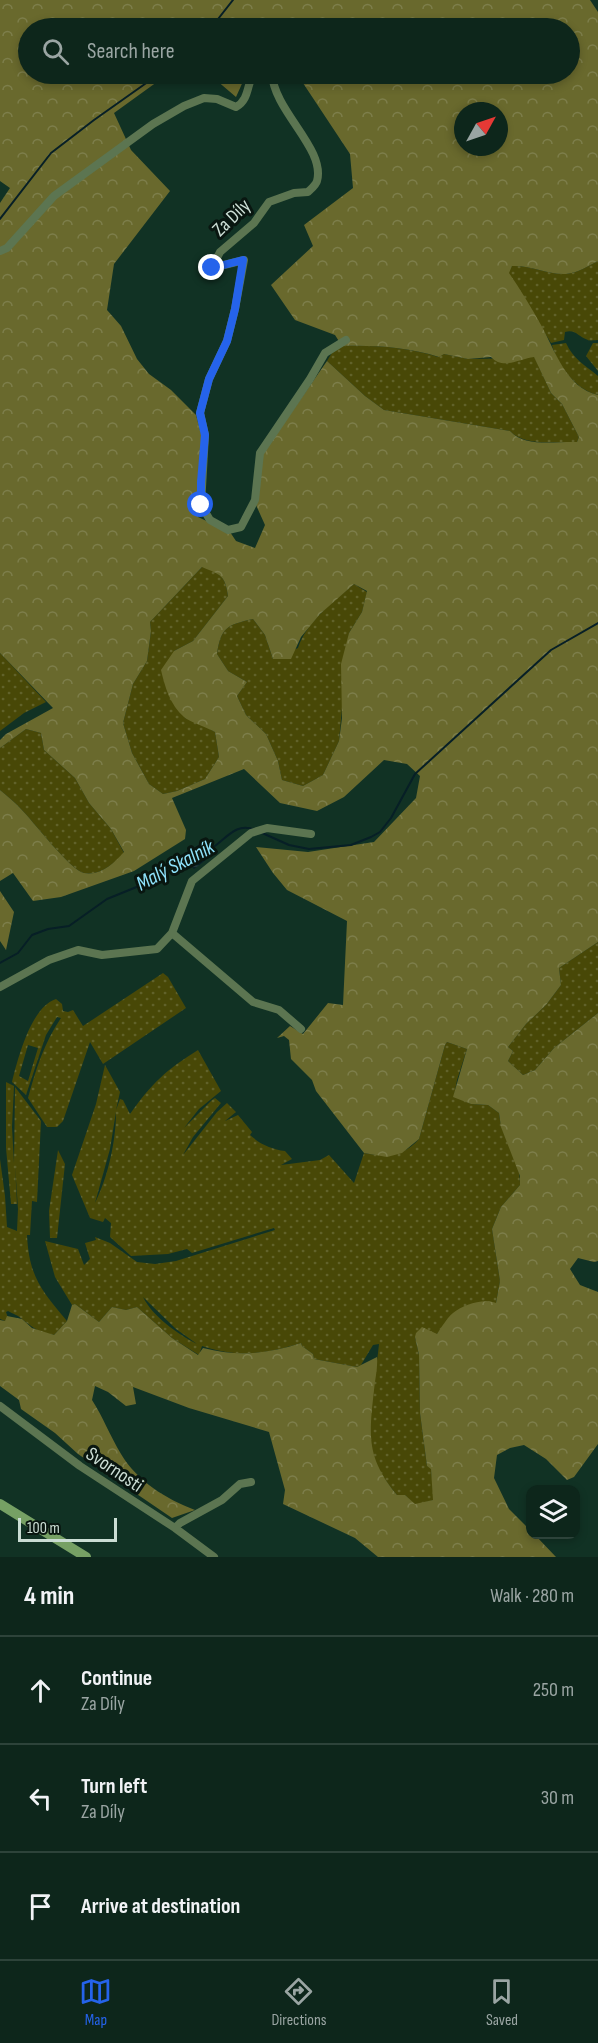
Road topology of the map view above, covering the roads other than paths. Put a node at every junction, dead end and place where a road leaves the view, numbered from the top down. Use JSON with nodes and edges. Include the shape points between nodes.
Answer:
{"nodes":[{"id":1,"x":250,"y":84,"type":"edge"},
{"id":2,"x":274,"y":84,"type":"edge"},
{"id":3,"x":0,"y":251,"type":"edge"},
{"id":4,"x":346,"y":340,"type":"dead end"},
{"id":5,"x":311,"y":834,"type":"dead end"},
{"id":6,"x":172,"y":933,"type":"junction"},
{"id":7,"x":0,"y":987,"type":"edge"},
{"id":8,"x":301,"y":1029,"type":"dead end"},
{"id":9,"x":0,"y":1406,"type":"edge"},
{"id":10,"x":251,"y":1482,"type":"dead end"},
{"id":11,"x":0,"y":1504,"type":"edge"},
{"id":12,"x":176,"y":1528,"type":"junction"},
{"id":13,"x":86,"y":1557,"type":"edge"},
{"id":14,"x":214,"y":1557,"type":"edge"}],
"edges":[{"from":1,"to":3,"type":"street","via":[[242,104],[236,107],[204,98],[153,124],[54,196]]},
{"from":2,"to":4,"type":"street","name":"Za Díly","via":[[287,113],[313,152],[318,165],[317,183],[308,192],[269,202],[255,223],[220,252],[212,268],[243,260],[227,341],[209,379],[200,413],[205,435],[201,505],[210,520],[228,530],[241,527],[255,500],[260,453],[325,353]]},
{"from":5,"to":6,"type":"street","via":[[267,828],[251,833],[192,881]]},
{"from":6,"to":7,"type":"street","via":[[157,949],[149,951],[102,955],[78,950],[49,960]]},
{"from":6,"to":8,"type":"street","via":[[254,1002],[279,1010]]},
{"from":9,"to":12,"type":"street","name":"Svornosti","via":[[80,1466]]},
{"from":10,"to":12,"type":"street","via":[[240,1484]]},
{"from":11,"to":13,"type":"street"},
{"from":12,"to":14,"type":"street","name":"Svornosti"}]}
